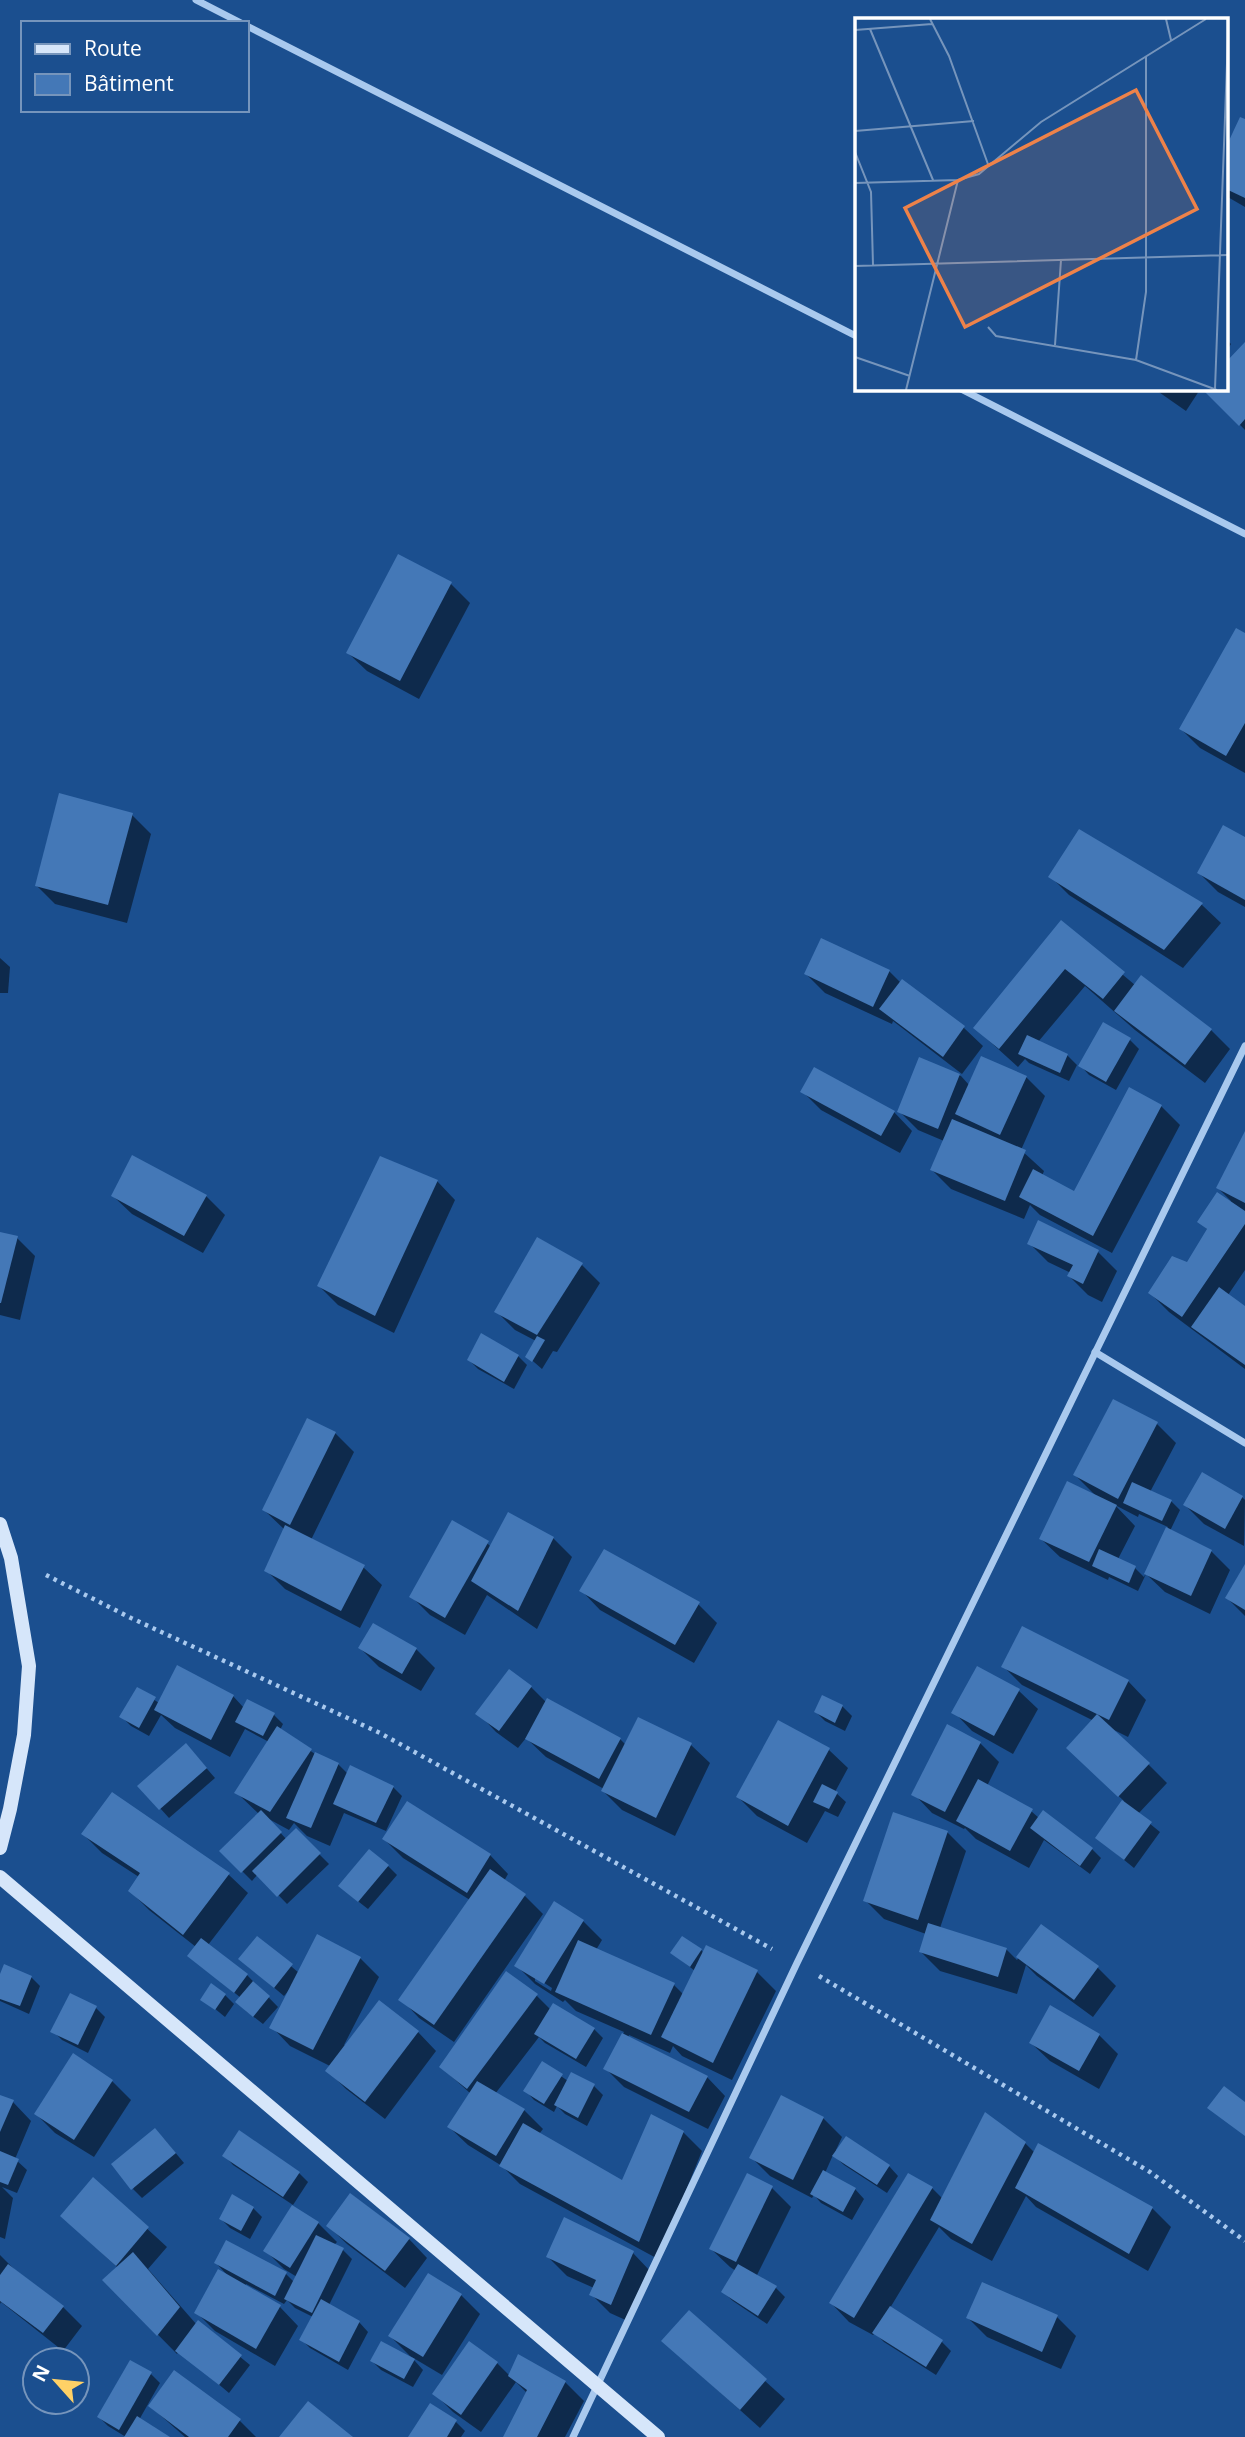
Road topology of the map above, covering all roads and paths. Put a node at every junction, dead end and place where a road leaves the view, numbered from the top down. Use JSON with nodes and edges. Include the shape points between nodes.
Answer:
{"nodes":[{"id":1,"x":196,"y":0,"type":"edge"},
{"id":2,"x":237,"y":21,"type":"edge"},
{"id":3,"x":248,"y":27,"type":"edge"},
{"id":4,"x":855,"y":335,"type":"edge"},
{"id":5,"x":963,"y":390,"type":"edge"},
{"id":6,"x":1245,"y":534,"type":"edge"},
{"id":7,"x":1245,"y":1046,"type":"edge"},
{"id":8,"x":1094,"y":1352,"type":"junction"},
{"id":9,"x":1245,"y":1443,"type":"edge"},
{"id":10,"x":0,"y":1524,"type":"edge"},
{"id":11,"x":5,"y":1557,"type":"edge"},
{"id":12,"x":0,"y":1848,"type":"edge"},
{"id":13,"x":0,"y":1877,"type":"edge"},
{"id":14,"x":797,"y":1963,"type":"junction"},
{"id":15,"x":1245,"y":2241,"type":"edge"},
{"id":16,"x":597,"y":2385,"type":"junction"},
{"id":17,"x":573,"y":2437,"type":"edge"},
{"id":18,"x":658,"y":2437,"type":"edge"}],
"edges":[{"from":1,"to":2,"type":"street"},
{"from":3,"to":4,"type":"street"},
{"from":5,"to":6,"type":"street"},
{"from":7,"to":8,"type":"street"},
{"from":8,"to":9,"type":"street"},
{"from":8,"to":14,"type":"street"},
{"from":10,"to":11,"type":"street"},
{"from":11,"to":12,"type":"street","via":[[29,1666],[24,1735]]},
{"from":11,"to":14,"type":"path","via":[[380,1733]]},
{"from":13,"to":16,"type":"street"},
{"from":14,"to":15,"type":"path","via":[[1150,2172]]},
{"from":14,"to":16,"type":"street"},
{"from":16,"to":17,"type":"street"},
{"from":16,"to":18,"type":"street"}]}
